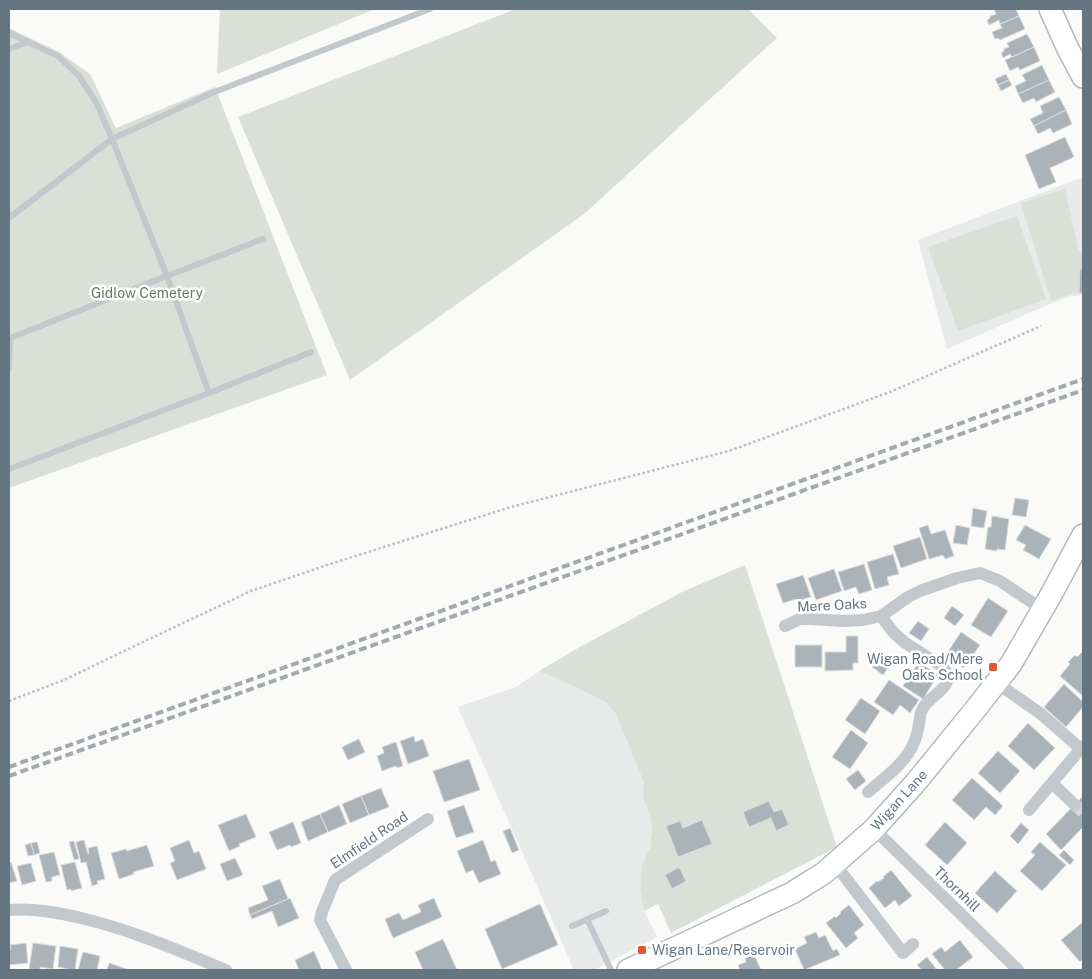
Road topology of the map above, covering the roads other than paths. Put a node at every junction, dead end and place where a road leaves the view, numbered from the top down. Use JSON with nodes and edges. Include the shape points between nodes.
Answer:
{"nodes":[{"id":1,"x":430,"y":9,"type":"edge"},
{"id":2,"x":1050,"y":9,"type":"edge"},
{"id":3,"x":9,"y":33,"type":"edge"},
{"id":4,"x":28,"y":42,"type":"junction"},
{"id":5,"x":9,"y":49,"type":"edge"},
{"id":6,"x":1083,"y":77,"type":"edge"},
{"id":7,"x":112,"y":139,"type":"junction"},
{"id":8,"x":9,"y":218,"type":"edge"},
{"id":9,"x":263,"y":240,"type":"dead end"},
{"id":10,"x":167,"y":276,"type":"junction"},
{"id":11,"x":9,"y":338,"type":"edge"},
{"id":12,"x":311,"y":352,"type":"dead end"},
{"id":13,"x":9,"y":367,"type":"edge"},
{"id":14,"x":209,"y":393,"type":"junction"},
{"id":15,"x":9,"y":469,"type":"edge"},
{"id":16,"x":1081,"y":546,"type":"edge"},
{"id":17,"x":1042,"y":609,"type":"junction"},
{"id":18,"x":881,"y":616,"type":"junction"},
{"id":19,"x":785,"y":626,"type":"dead end"},
{"id":20,"x":996,"y":682,"type":"junction"},
{"id":21,"x":1082,"y":748,"type":"edge"},
{"id":22,"x":1052,"y":783,"type":"junction"},
{"id":23,"x":868,"y":792,"type":"dead end"},
{"id":24,"x":1075,"y":805,"type":"tunnel mouth"},
{"id":25,"x":1029,"y":810,"type":"dead end"},
{"id":26,"x":428,"y":819,"type":"dead end"},
{"id":27,"x":874,"y":829,"type":"junction"},
{"id":28,"x":835,"y":864,"type":"junction"},
{"id":29,"x":9,"y":910,"type":"edge"},
{"id":30,"x":606,"y":911,"type":"dead end"},
{"id":31,"x":587,"y":919,"type":"junction"},
{"id":32,"x":572,"y":926,"type":"dead end"},
{"id":33,"x":913,"y":944,"type":"dead end"},
{"id":34,"x":226,"y":970,"type":"edge"},
{"id":35,"x":346,"y":970,"type":"edge"},
{"id":36,"x":610,"y":970,"type":"edge"},
{"id":37,"x":628,"y":970,"type":"edge"},
{"id":38,"x":1018,"y":970,"type":"edge"}],
"edges":[{"from":1,"to":7,"type":"lane","via":[[212,93]]},
{"from":2,"to":6,"type":"highway"},
{"from":3,"to":4,"type":"lane"},
{"from":4,"to":5,"type":"lane"},
{"from":4,"to":7,"type":"lane","via":[[58,56],[80,76]]},
{"from":7,"to":8,"type":"lane"},
{"from":7,"to":10,"type":"lane"},
{"from":9,"to":10,"type":"lane"},
{"from":10,"to":11,"type":"lane"},
{"from":10,"to":14,"type":"lane"},
{"from":11,"to":13,"type":"lane"},
{"from":12,"to":14,"type":"lane"},
{"from":14,"to":15,"type":"lane"},
{"from":16,"to":17,"type":"highway","name":"Wigan Lane"},
{"from":17,"to":18,"type":"street","name":"Mere Oaks","via":[[1000,581],[980,573],[920,591]]},
{"from":17,"to":20,"type":"highway","name":"Wigan Lane","via":[[1011,664]]},
{"from":18,"to":19,"type":"street","name":"Mere Oaks","via":[[843,621],[800,619]]},
{"from":18,"to":23,"type":"street","name":"Mere Oaks","via":[[904,642],[943,667],[948,682],[921,712],[916,737],[907,755]]},
{"from":20,"to":21,"type":"street"},
{"from":20,"to":27,"type":"highway","name":"Wigan Lane"},
{"from":21,"to":22,"type":"street"},
{"from":22,"to":24,"type":"street"},
{"from":22,"to":25,"type":"street"},
{"from":26,"to":35,"type":"street","name":"Elmfield Road","via":[[335,880],[320,920]]},
{"from":27,"to":28,"type":"highway","name":"Wigan Lane"},
{"from":27,"to":38,"type":"street","name":"Thornhill"},
{"from":28,"to":33,"type":"street","via":[[903,953]]},
{"from":28,"to":37,"type":"highway","name":"Wigan Lane","via":[[792,894]]},
{"from":29,"to":34,"type":"street","via":[[38,910],[102,923]]},
{"from":30,"to":31,"type":"lane"},
{"from":31,"to":32,"type":"lane"},
{"from":31,"to":36,"type":"lane"}]}
